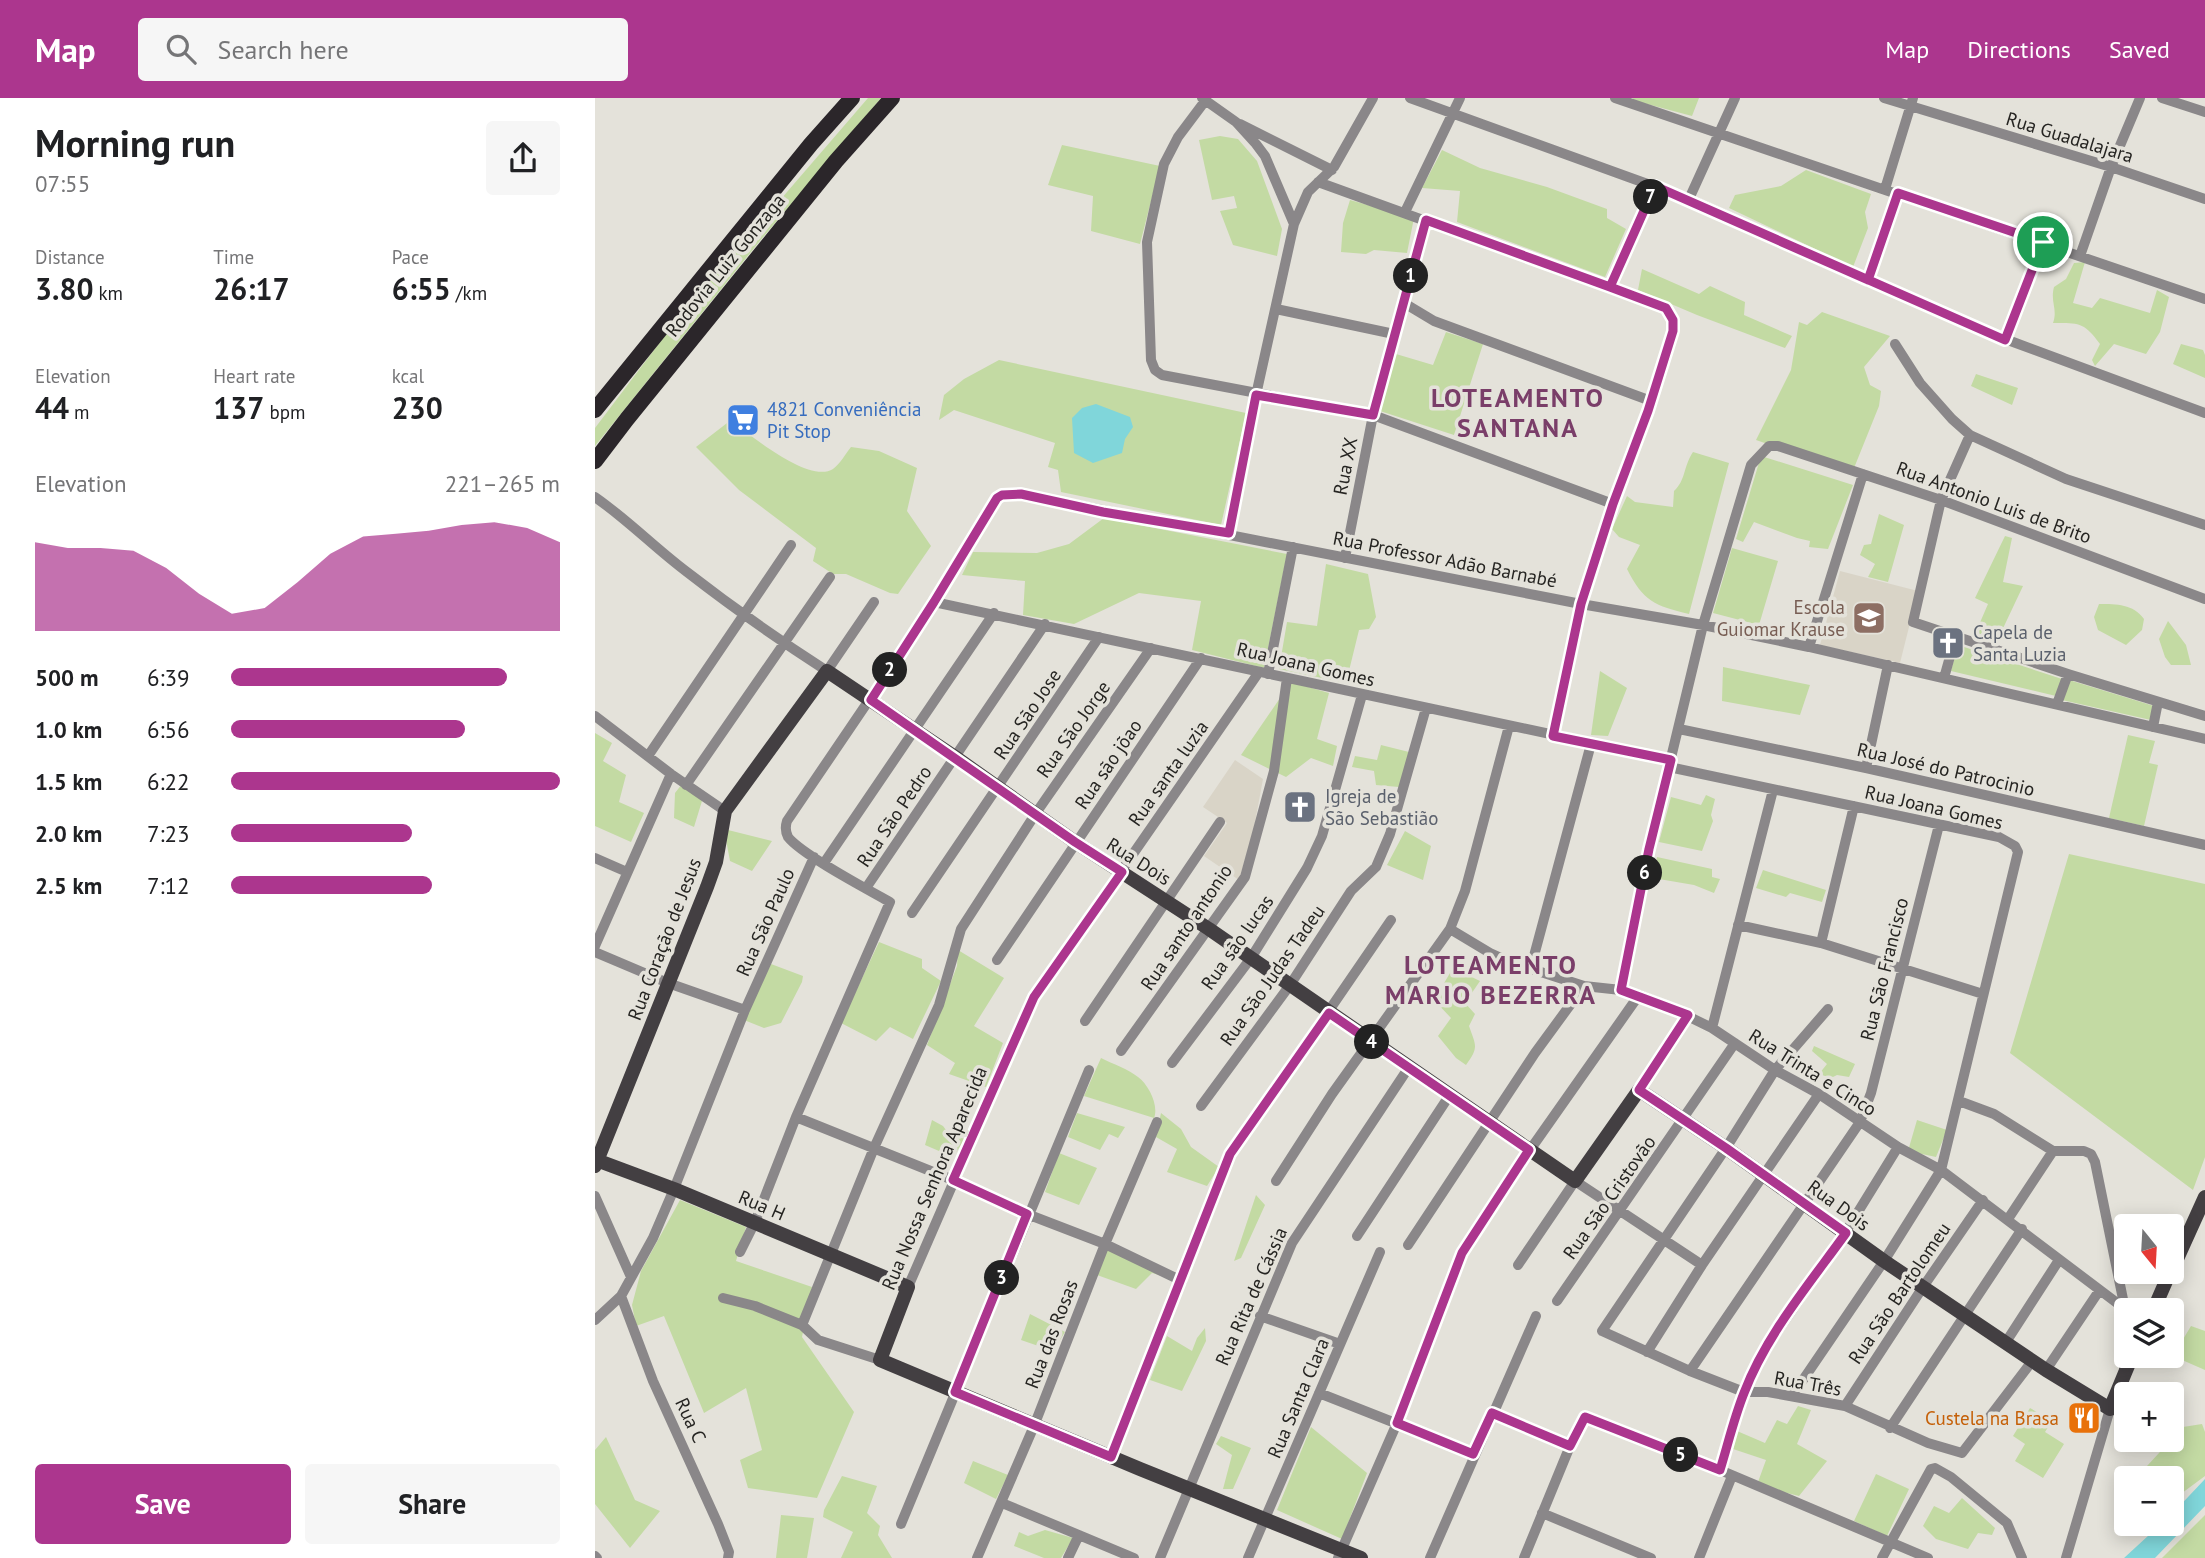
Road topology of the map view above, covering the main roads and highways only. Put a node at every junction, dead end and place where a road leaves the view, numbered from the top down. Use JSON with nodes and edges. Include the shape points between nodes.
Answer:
{"nodes":[{"id":1,"x":852,"y":98,"type":"edge"},
{"id":2,"x":892,"y":98,"type":"edge"},
{"id":3,"x":595,"y":410,"type":"edge"},
{"id":4,"x":595,"y":461,"type":"edge"},
{"id":5,"x":827,"y":671,"type":"joint"},
{"id":6,"x":597,"y":1163,"type":"edge"},
{"id":7,"x":2205,"y":1198,"type":"edge"},
{"id":8,"x":2184,"y":1243,"type":"edge"},
{"id":9,"x":908,"y":1287,"type":"joint"},
{"id":10,"x":2126,"y":1368,"type":"edge"},
{"id":11,"x":1340,"y":1554,"type":"edge"},
{"id":12,"x":1361,"y":1558,"type":"edge"}],
"edges":[{"from":1,"to":3,"type":"highway","name":"Rodovia Luiz Gonzaga"},
{"from":2,"to":4,"type":"highway","name":"Rodovia Luiz Gonzaga"},
{"from":5,"to":6,"type":"main road","name":"Rua Coração de Jesus","via":[[725,811],[707,887]]},
{"from":5,"to":10,"type":"main road","name":"Rua Dois","via":[[1575,1181],[1639,1090],[1884,1261],[2110,1409]]},
{"from":6,"to":9,"type":"main road","name":"Rua H","via":[[674,1189]]},
{"from":7,"to":8,"type":"main road"},
{"from":9,"to":11,"type":"main road","name":"Rua Nossa Senhora Aparecida","via":[[880,1360],[1265,1518]]},
{"from":11,"to":12,"type":"main road"}]}
